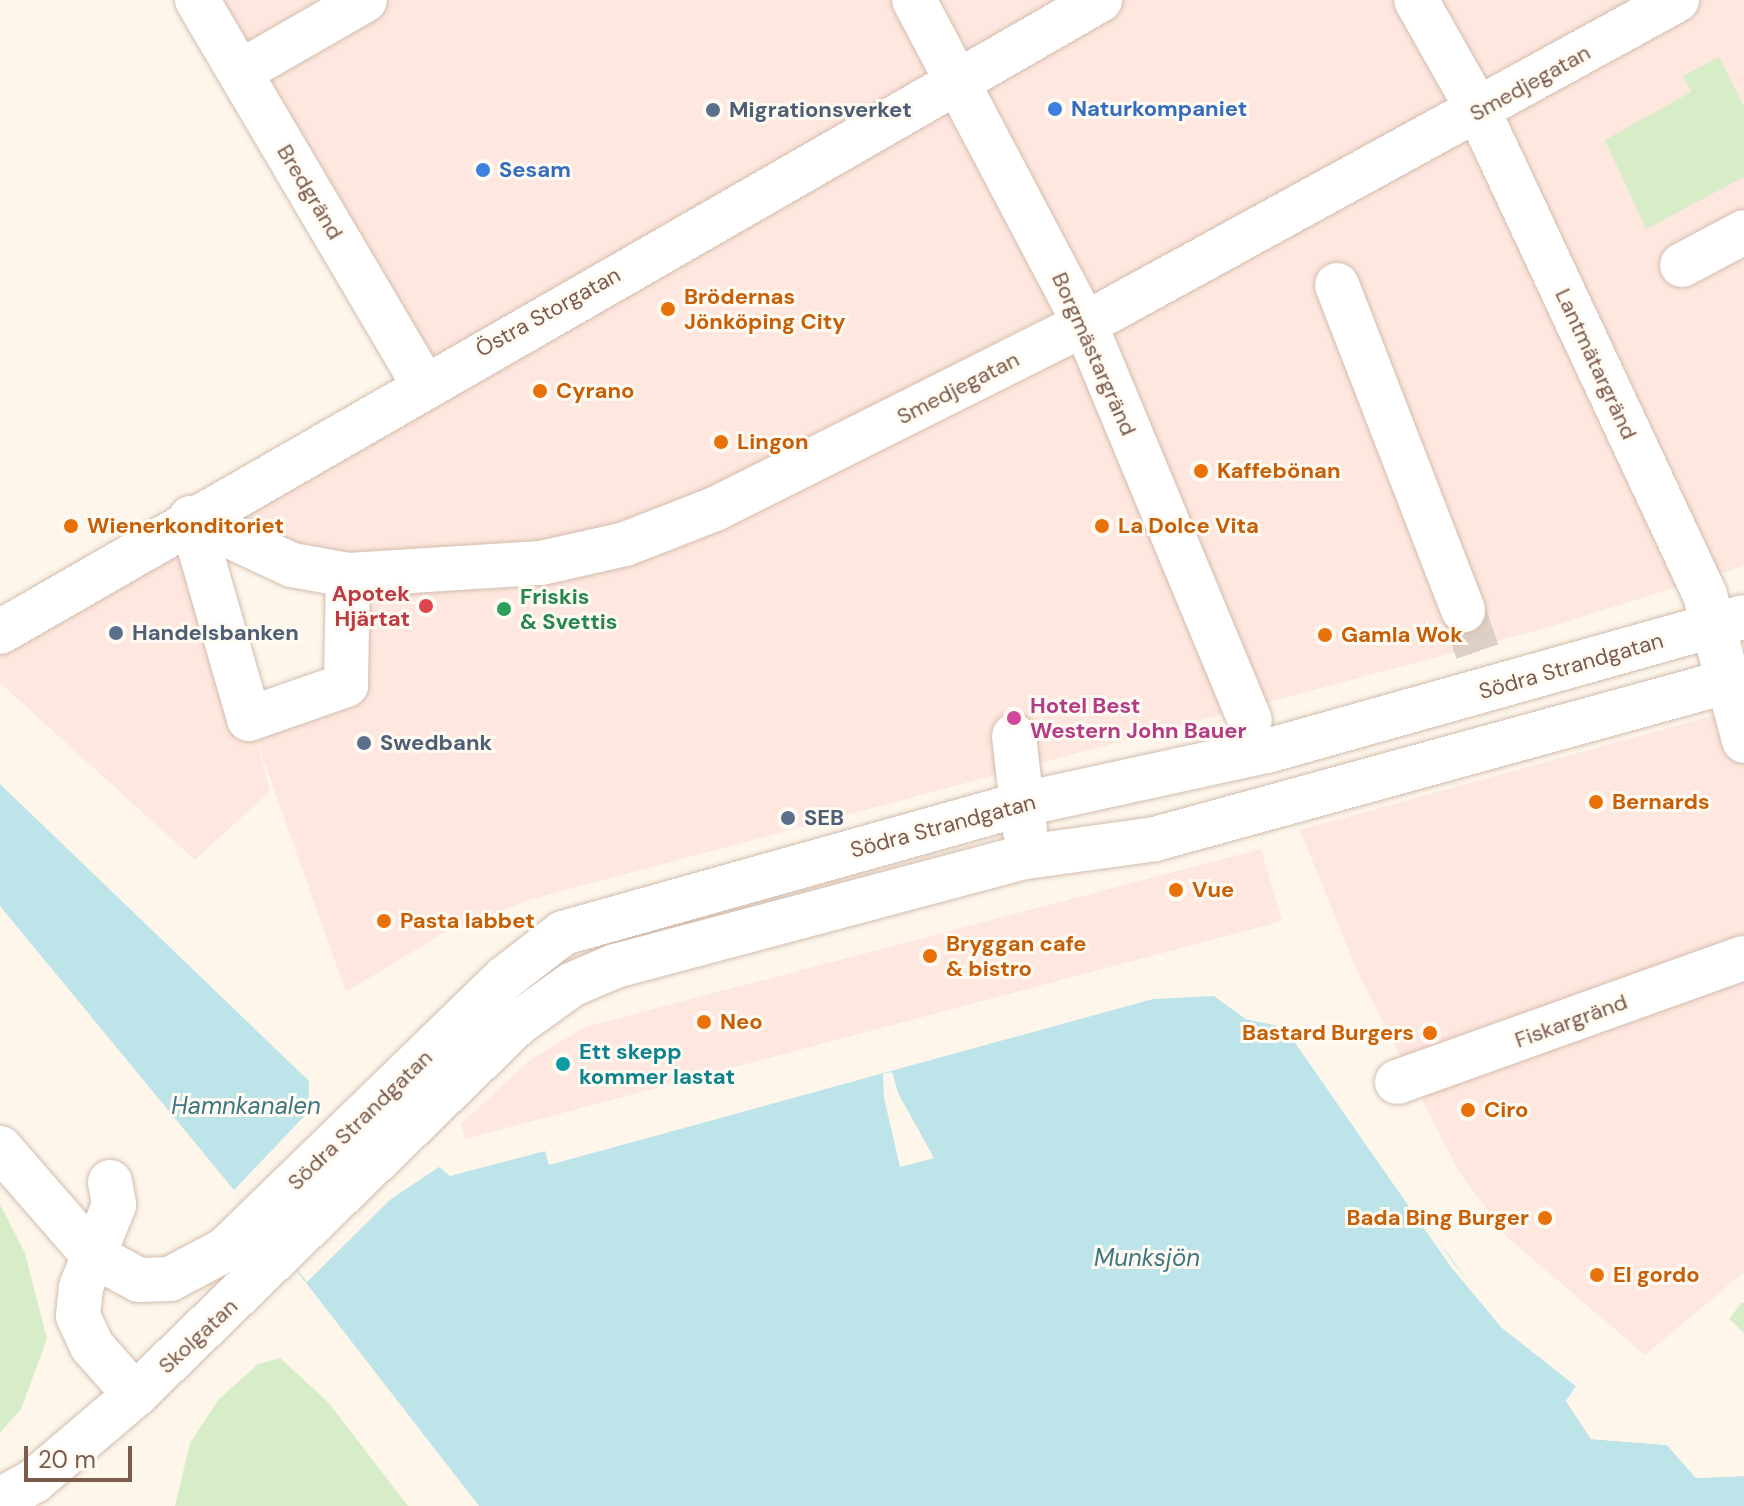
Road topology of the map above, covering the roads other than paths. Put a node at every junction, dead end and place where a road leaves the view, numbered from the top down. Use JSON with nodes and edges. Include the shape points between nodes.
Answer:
{"nodes":[{"id":1,"x":197,"y":0,"type":"edge"},
{"id":2,"x":365,"y":0,"type":"edge"},
{"id":3,"x":914,"y":0,"type":"edge"},
{"id":4,"x":1100,"y":0,"type":"edge"},
{"id":5,"x":1416,"y":0,"type":"edge"},
{"id":6,"x":1677,"y":0,"type":"edge"},
{"id":7,"x":240,"y":72,"type":"junction"},
{"id":8,"x":957,"y":82,"type":"junction"},
{"id":9,"x":1479,"y":112,"type":"junction"},
{"id":10,"x":1744,"y":232,"type":"edge"},
{"id":11,"x":1682,"y":265,"type":"dead end"},
{"id":12,"x":1337,"y":285,"type":"dead end"},
{"id":13,"x":1085,"y":324,"type":"junction"},
{"id":14,"x":423,"y":383,"type":"junction"},
{"id":15,"x":191,"y":518,"type":"junction"},
{"id":16,"x":348,"y":575,"type":"junction"},
{"id":17,"x":1463,"y":610,"type":"tunnel mouth"},
{"id":18,"x":1729,"y":622,"type":"edge"},
{"id":19,"x":0,"y":632,"type":"edge"},
{"id":20,"x":1737,"y":679,"type":"edge"},
{"id":21,"x":1250,"y":720,"type":"dead end"},
{"id":22,"x":1014,"y":736,"type":"dead end"},
{"id":23,"x":1744,"y":741,"type":"edge"},
{"id":24,"x":1023,"y":804,"type":"junction"},
{"id":25,"x":1026,"y":857,"type":"junction"},
{"id":26,"x":1744,"y":958,"type":"edge"},
{"id":27,"x":1397,"y":1082,"type":"dead end"},
{"id":28,"x":369,"y":1141,"type":"junction"},
{"id":29,"x":0,"y":1148,"type":"edge"},
{"id":30,"x":110,"y":1182,"type":"dead end"},
{"id":31,"x":93,"y":1255,"type":"junction"},
{"id":32,"x":135,"y":1395,"type":"junction"},
{"id":33,"x":0,"y":1500,"type":"edge"}],
"edges":[{"from":1,"to":7,"type":"street","name":"Bredgränd"},
{"from":2,"to":7,"type":"street"},
{"from":3,"to":8,"type":"street","name":"Borgmästargränd"},
{"from":4,"to":8,"type":"street","name":"Östra Storgatan"},
{"from":5,"to":9,"type":"street","name":"Lantmätargränd"},
{"from":6,"to":9,"type":"street","name":"Smedjegatan"},
{"from":7,"to":14,"type":"street","name":"Bredgränd"},
{"from":8,"to":13,"type":"street","name":"Borgmästargränd"},
{"from":8,"to":14,"type":"street","name":"Östra Storgatan"},
{"from":9,"to":13,"type":"street","name":"Smedjegatan"},
{"from":9,"to":18,"type":"street","name":"Lantmätargränd"},
{"from":10,"to":11,"type":"street"},
{"from":12,"to":17,"type":"street"},
{"from":13,"to":16,"type":"street","name":"Smedjegatan","via":[[715,509],[625,544],[541,563]]},
{"from":13,"to":21,"type":"street","name":"Borgmästargränd"},
{"from":14,"to":15,"type":"street","name":"Östra Storgatan"},
{"from":15,"to":16,"type":"street","name":"Smedjegatan","via":[[292,565]]},
{"from":15,"to":16,"type":"street","via":[[249,719],[346,685]]},
{"from":15,"to":19,"type":"street","name":"Östra Storgatan"},
{"from":18,"to":20,"type":"street","name":"Lantmätargränd"},
{"from":18,"to":24,"type":"street","name":"Södra Strandgatan","via":[[1488,681],[1267,751]]},
{"from":20,"to":23,"type":"street","name":"Lantmätargränd"},
{"from":20,"to":25,"type":"street","name":"Södra Strandgatan","via":[[1155,839]]},
{"from":22,"to":24,"type":"street"},
{"from":24,"to":25,"type":"street"},
{"from":24,"to":28,"type":"street","name":"Södra Strandgatan","via":[[563,933],[505,978]]},
{"from":25,"to":28,"type":"street","name":"Södra Strandgatan","via":[[615,966],[571,985]]},
{"from":26,"to":27,"type":"street","name":"Fiskargränd"},
{"from":28,"to":31,"type":"street","name":"Södra Strandgatan","via":[[170,1279],[139,1280]]},
{"from":28,"to":32,"type":"street","name":"Skolgatan","via":[[274,1262]]},
{"from":29,"to":31,"type":"street"},
{"from":30,"to":31,"type":"street","via":[[114,1205]]},
{"from":31,"to":32,"type":"street","via":[[78,1316],[92,1346]]},
{"from":32,"to":33,"type":"street","name":"Skolgatan","via":[[34,1481]]}]}
